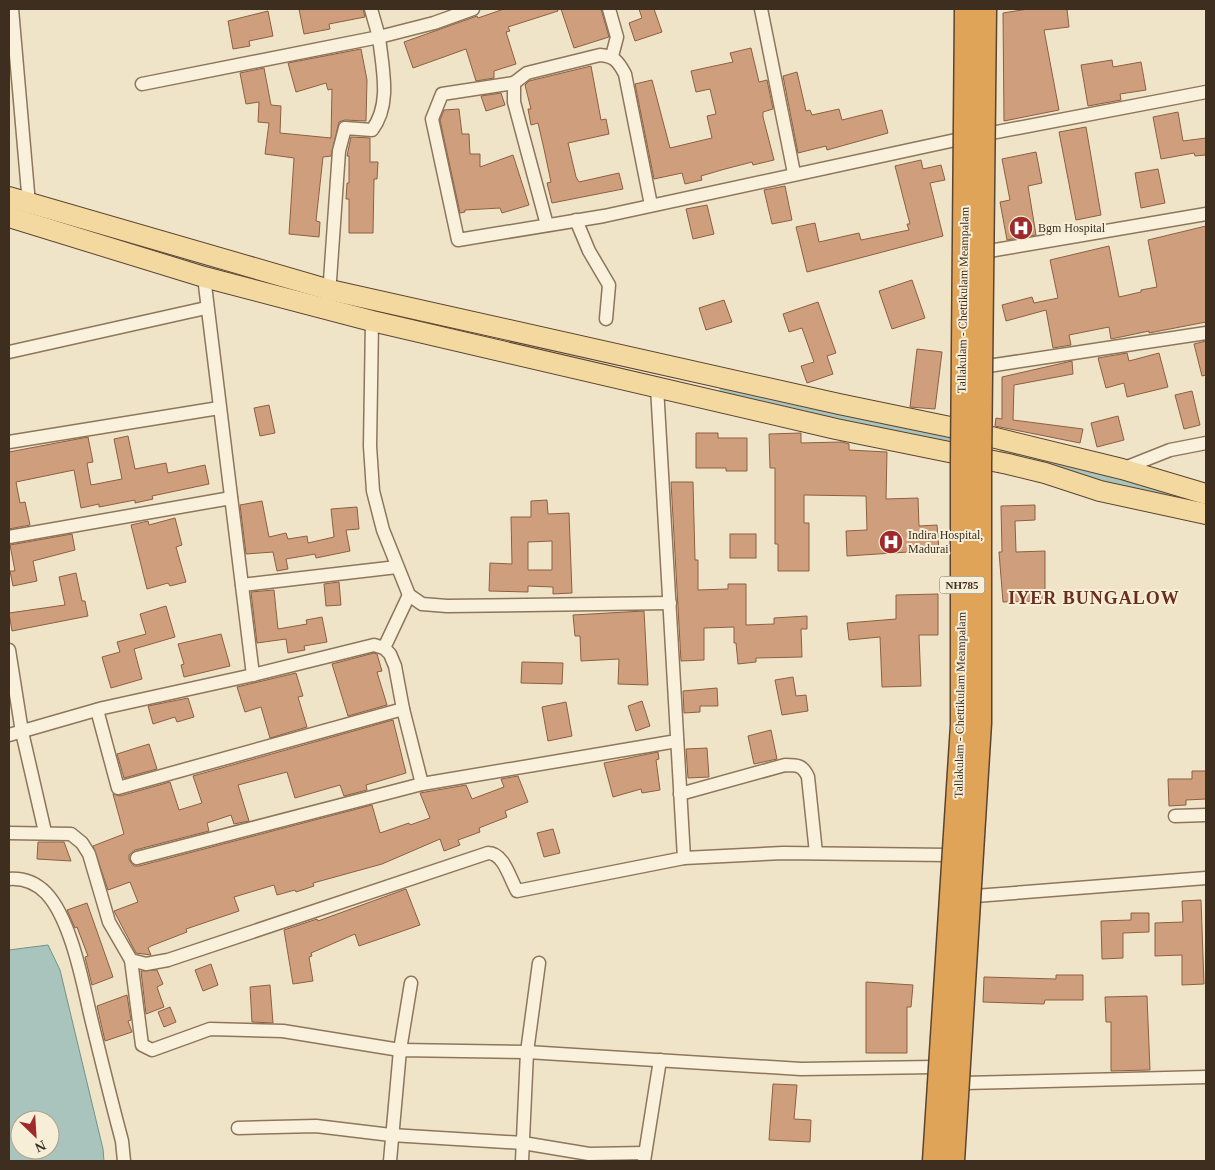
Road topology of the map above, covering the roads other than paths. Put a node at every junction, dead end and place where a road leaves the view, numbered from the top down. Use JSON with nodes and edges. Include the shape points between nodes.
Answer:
{"nodes":[{"id":1,"x":12,"y":9,"type":"edge"},
{"id":2,"x":371,"y":9,"type":"edge"},
{"id":3,"x":473,"y":9,"type":"edge"},
{"id":4,"x":609,"y":9,"type":"edge"},
{"id":5,"x":761,"y":9,"type":"edge"},
{"id":6,"x":966,"y":9,"type":"edge"},
{"id":7,"x":985,"y":9,"type":"edge"},
{"id":8,"x":379,"y":37,"type":"junction"},
{"id":9,"x":612,"y":56,"type":"junction"},
{"id":10,"x":514,"y":83,"type":"junction"},
{"id":11,"x":142,"y":84,"type":"dead end"},
{"id":12,"x":1206,"y":92,"type":"edge"},
{"id":13,"x":794,"y":173,"type":"junction"},
{"id":14,"x":9,"y":197,"type":"edge"},
{"id":15,"x":29,"y":204,"type":"junction"},
{"id":16,"x":651,"y":205,"type":"junction"},
{"id":17,"x":1206,"y":214,"type":"edge"},
{"id":18,"x":9,"y":217,"type":"edge"},
{"id":19,"x":576,"y":220,"type":"junction"},
{"id":20,"x":547,"y":226,"type":"junction"},
{"id":21,"x":989,"y":252,"type":"dead end"},
{"id":22,"x":204,"y":277,"type":"junction"},
{"id":23,"x":329,"y":299,"type":"junction"},
{"id":24,"x":206,"y":308,"type":"junction"},
{"id":25,"x":606,"y":318,"type":"dead end"},
{"id":26,"x":372,"y":321,"type":"junction"},
{"id":27,"x":1206,"y":333,"type":"edge"},
{"id":28,"x":9,"y":352,"type":"edge"},
{"id":29,"x":988,"y":366,"type":"dead end"},
{"id":30,"x":657,"y":387,"type":"junction"},
{"id":31,"x":219,"y":408,"type":"junction"},
{"id":32,"x":9,"y":442,"type":"edge"},
{"id":33,"x":1206,"y":443,"type":"edge"},
{"id":34,"x":1122,"y":469,"type":"junction"},
{"id":35,"x":1206,"y":494,"type":"edge"},
{"id":36,"x":231,"y":498,"type":"junction"},
{"id":37,"x":1206,"y":514,"type":"edge"},
{"id":38,"x":9,"y":537,"type":"edge"},
{"id":39,"x":397,"y":567,"type":"junction"},
{"id":40,"x":242,"y":585,"type":"junction"},
{"id":41,"x":409,"y":595,"type":"junction"},
{"id":42,"x":670,"y":603,"type":"junction"},
{"id":43,"x":384,"y":648,"type":"junction"},
{"id":44,"x":9,"y":650,"type":"edge"},
{"id":45,"x":253,"y":676,"type":"junction"},
{"id":46,"x":403,"y":709,"type":"junction"},
{"id":47,"x":97,"y":710,"type":"junction"},
{"id":48,"x":22,"y":732,"type":"junction"},
{"id":49,"x":9,"y":735,"type":"edge"},
{"id":50,"x":678,"y":741,"type":"junction"},
{"id":51,"x":422,"y":784,"type":"junction"},
{"id":52,"x":680,"y":794,"type":"junction"},
{"id":53,"x":1206,"y":815,"type":"edge"},
{"id":54,"x":1175,"y":816,"type":"dead end"},
{"id":55,"x":45,"y":832,"type":"junction"},
{"id":56,"x":9,"y":833,"type":"edge"},
{"id":57,"x":816,"y":854,"type":"junction"},
{"id":58,"x":948,"y":855,"type":"dead end"},
{"id":59,"x":137,"y":858,"type":"dead end"},
{"id":60,"x":684,"y":858,"type":"junction"},
{"id":61,"x":1206,"y":878,"type":"edge"},
{"id":62,"x":9,"y":879,"type":"edge"},
{"id":63,"x":975,"y":896,"type":"dead end"},
{"id":64,"x":132,"y":960,"type":"junction"},
{"id":65,"x":539,"y":963,"type":"dead end"},
{"id":66,"x":411,"y":983,"type":"dead end"},
{"id":67,"x":400,"y":1050,"type":"junction"},
{"id":68,"x":527,"y":1052,"type":"junction"},
{"id":69,"x":660,"y":1060,"type":"junction"},
{"id":70,"x":934,"y":1067,"type":"dead end"},
{"id":71,"x":1206,"y":1077,"type":"edge"},
{"id":72,"x":964,"y":1083,"type":"dead end"},
{"id":73,"x":238,"y":1128,"type":"dead end"},
{"id":74,"x":391,"y":1135,"type":"junction"},
{"id":75,"x":523,"y":1143,"type":"junction"},
{"id":76,"x":645,"y":1157,"type":"edge"},
{"id":77,"x":124,"y":1161,"type":"edge"},
{"id":78,"x":390,"y":1161,"type":"edge"},
{"id":79,"x":522,"y":1161,"type":"edge"},
{"id":80,"x":934,"y":1161,"type":"edge"},
{"id":81,"x":953,"y":1161,"type":"edge"}],
"edges":[{"from":1,"to":15,"type":"street"},
{"from":2,"to":8,"type":"street"},
{"from":3,"to":8,"type":"street","via":[[434,24]]},
{"from":4,"to":9,"type":"street","via":[[617,37]]},
{"from":5,"to":13,"type":"street"},
{"from":6,"to":80,"type":"highway","name":"Tallakulam - Chettikulam Meampalam","number":"NH785","bridge":true,"via":[[962,725]]},
{"from":7,"to":81,"type":"highway","name":"Tallakulam - Chettikulam Meampalam","number":"NH785","bridge":true,"via":[[981,714]]},
{"from":8,"to":11,"type":"street"},
{"from":8,"to":23,"type":"street","via":[[384,101],[372,130],[345,128],[337,172]]},
{"from":9,"to":10,"type":"street","via":[[600,55],[527,73]]},
{"from":9,"to":16,"type":"street","via":[[625,74]]},
{"from":10,"to":20,"type":"street","via":[[514,102]]},
{"from":10,"to":20,"type":"street","via":[[442,94],[432,119],[458,240]]},
{"from":12,"to":13,"type":"street"},
{"from":13,"to":16,"type":"street"},
{"from":14,"to":15,"type":"main road"},
{"from":15,"to":23,"type":"main road"},
{"from":16,"to":19,"type":"street"},
{"from":17,"to":21,"type":"street"},
{"from":18,"to":22,"type":"main road"},
{"from":19,"to":20,"type":"street"},
{"from":19,"to":25,"type":"street","via":[[609,285]]},
{"from":22,"to":23,"type":"main road"},
{"from":22,"to":24,"type":"street"},
{"from":23,"to":26,"type":"main road"},
{"from":23,"to":34,"type":"main road","via":[[955,428]]},
{"from":24,"to":28,"type":"street"},
{"from":24,"to":31,"type":"street"},
{"from":26,"to":30,"type":"main road"},
{"from":26,"to":39,"type":"street","via":[[370,446],[373,491]]},
{"from":27,"to":29,"type":"street"},
{"from":30,"to":37,"type":"main road","via":[[836,429],[1008,464],[1100,491]]},
{"from":30,"to":42,"type":"street"},
{"from":31,"to":32,"type":"street"},
{"from":31,"to":36,"type":"street"},
{"from":33,"to":34,"type":"street","via":[[1170,450]]},
{"from":34,"to":35,"type":"main road"},
{"from":36,"to":38,"type":"street"},
{"from":36,"to":40,"type":"street"},
{"from":39,"to":40,"type":"street"},
{"from":39,"to":41,"type":"street"},
{"from":40,"to":45,"type":"street"},
{"from":41,"to":42,"type":"street","via":[[422,604],[447,606]]},
{"from":41,"to":43,"type":"street"},
{"from":42,"to":50,"type":"street"},
{"from":43,"to":45,"type":"street","via":[[374,645]]},
{"from":43,"to":46,"type":"street","via":[[395,666]]},
{"from":44,"to":48,"type":"street"},
{"from":45,"to":47,"type":"street"},
{"from":46,"to":47,"type":"street","via":[[118,788]]},
{"from":46,"to":51,"type":"street"},
{"from":47,"to":48,"type":"street"},
{"from":48,"to":49,"type":"street"},
{"from":48,"to":55,"type":"street"},
{"from":50,"to":51,"type":"street"},
{"from":50,"to":52,"type":"street"},
{"from":51,"to":59,"type":"street"},
{"from":52,"to":57,"type":"street","via":[[785,765],[804,768],[808,777]]},
{"from":52,"to":60,"type":"street"},
{"from":53,"to":54,"type":"street"},
{"from":55,"to":56,"type":"street"},
{"from":55,"to":64,"type":"street","via":[[71,834],[82,843],[89,854],[109,922]]},
{"from":57,"to":58,"type":"street"},
{"from":57,"to":60,"type":"street"},
{"from":60,"to":64,"type":"street","via":[[517,892],[500,858],[488,853],[168,960],[146,964]]},
{"from":61,"to":63,"type":"street"},
{"from":62,"to":77,"type":"street","via":[[20,878],[36,884],[48,894],[58,911],[75,953],[122,1141]]},
{"from":64,"to":67,"type":"street","via":[[142,1045],[152,1050],[210,1029],[284,1031]]},
{"from":65,"to":68,"type":"street"},
{"from":66,"to":67,"type":"street"},
{"from":67,"to":68,"type":"street"},
{"from":67,"to":74,"type":"street"},
{"from":68,"to":69,"type":"street"},
{"from":68,"to":75,"type":"street"},
{"from":69,"to":70,"type":"street","via":[[801,1069]]},
{"from":69,"to":76,"type":"street"},
{"from":71,"to":72,"type":"street"},
{"from":73,"to":74,"type":"street","via":[[316,1126]]},
{"from":74,"to":75,"type":"street"},
{"from":74,"to":78,"type":"street"},
{"from":75,"to":76,"type":"street","via":[[589,1154]]},
{"from":75,"to":79,"type":"street"}]}
